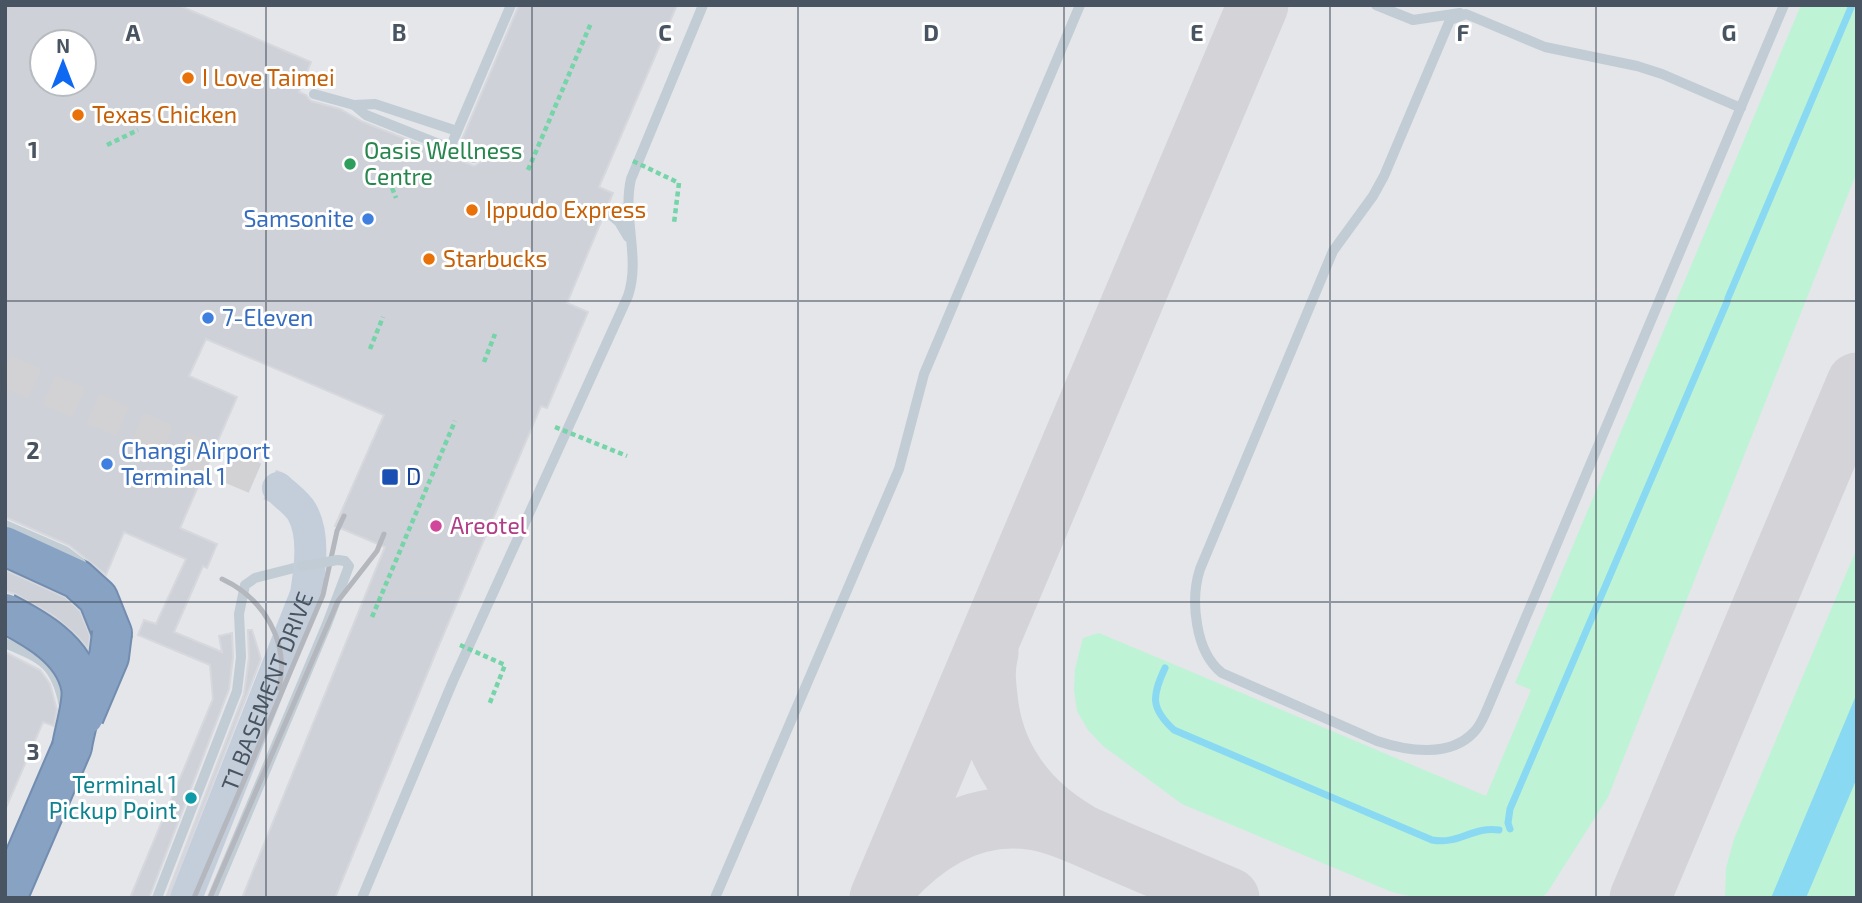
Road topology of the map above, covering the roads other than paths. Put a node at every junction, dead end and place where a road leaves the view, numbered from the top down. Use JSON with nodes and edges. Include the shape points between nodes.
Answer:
{"nodes":[{"id":1,"x":511,"y":5,"type":"edge"},
{"id":2,"x":703,"y":5,"type":"edge"},
{"id":3,"x":1080,"y":5,"type":"edge"},
{"id":4,"x":1376,"y":5,"type":"edge"},
{"id":5,"x":1784,"y":5,"type":"edge"},
{"id":6,"x":1466,"y":14,"type":"junction"},
{"id":7,"x":314,"y":94,"type":"dead end"},
{"id":8,"x":355,"y":105,"type":"junction"},
{"id":9,"x":1741,"y":108,"type":"junction"},
{"id":10,"x":457,"y":131,"type":"junction"},
{"id":11,"x":450,"y":148,"type":"junction"},
{"id":12,"x":474,"y":158,"type":"dead end"},
{"id":13,"x":611,"y":215,"type":"dead end"},
{"id":14,"x":632,"y":250,"type":"junction"},
{"id":15,"x":278,"y":488,"type":"tunnel mouth"},
{"id":16,"x":5,"y":525,"type":"edge"},
{"id":17,"x":5,"y":546,"type":"edge"},
{"id":18,"x":87,"y":567,"type":"dead end"},
{"id":19,"x":94,"y":578,"type":"dead end"},
{"id":20,"x":5,"y":613,"type":"edge"},
{"id":21,"x":5,"y":643,"type":"edge"},
{"id":22,"x":64,"y":730,"type":"junction"},
{"id":23,"x":7,"y":898,"type":"edge"},
{"id":24,"x":157,"y":898,"type":"edge"},
{"id":25,"x":186,"y":898,"type":"edge"},
{"id":26,"x":212,"y":898,"type":"edge"},
{"id":27,"x":362,"y":898,"type":"edge"},
{"id":28,"x":715,"y":898,"type":"edge"}],
"edges":[{"from":1,"to":10,"type":"lane"},
{"from":2,"to":14,"type":"lane","via":[[631,179]]},
{"from":3,"to":28,"type":"lane","via":[[924,374],[899,469]]},
{"from":4,"to":6,"type":"lane","via":[[1413,20]]},
{"from":5,"to":9,"type":"lane"},
{"from":6,"to":9,"type":"lane","via":[[1545,47],[1662,74]]},
{"from":6,"to":9,"type":"lane","via":[[1447,25],[1384,176],[1333,251],[1196,583],[1202,645],[1213,666],[1377,741],[1416,750],[1446,747],[1473,733],[1488,707]]},
{"from":7,"to":8,"type":"lane"},
{"from":8,"to":10,"type":"lane","via":[[375,104]]},
{"from":8,"to":11,"type":"lane","via":[[366,115]]},
{"from":10,"to":11,"type":"lane"},
{"from":11,"to":12,"type":"lane"},
{"from":13,"to":14,"type":"lane","via":[[626,233]]},
{"from":14,"to":27,"type":"lane","via":[[634,275],[628,296],[453,681]]},
{"from":15,"to":25,"type":"main road","name":"T1 BASEMENT DRIVE","via":[[302,512],[310,540],[306,594]]},
{"from":16,"to":18,"type":"lane","via":[[65,551]]},
{"from":17,"to":22,"type":"highway","bridge":true,"via":[[77,579],[98,598],[113,633],[109,657]]},
{"from":19,"to":22,"type":"lane","via":[[117,622],[118,640],[82,734]]},
{"from":20,"to":22,"type":"highway","bridge":true,"via":[[36,629],[59,648],[75,670],[82,690]]},
{"from":21,"to":22,"type":"lane","via":[[37,656],[51,669],[61,687]]},
{"from":22,"to":23,"type":"highway"},
{"from":24,"to":26,"type":"lane","bridge":true,"via":[[237,691],[239,614],[245,585],[302,566],[345,561],[349,566]]}]}
